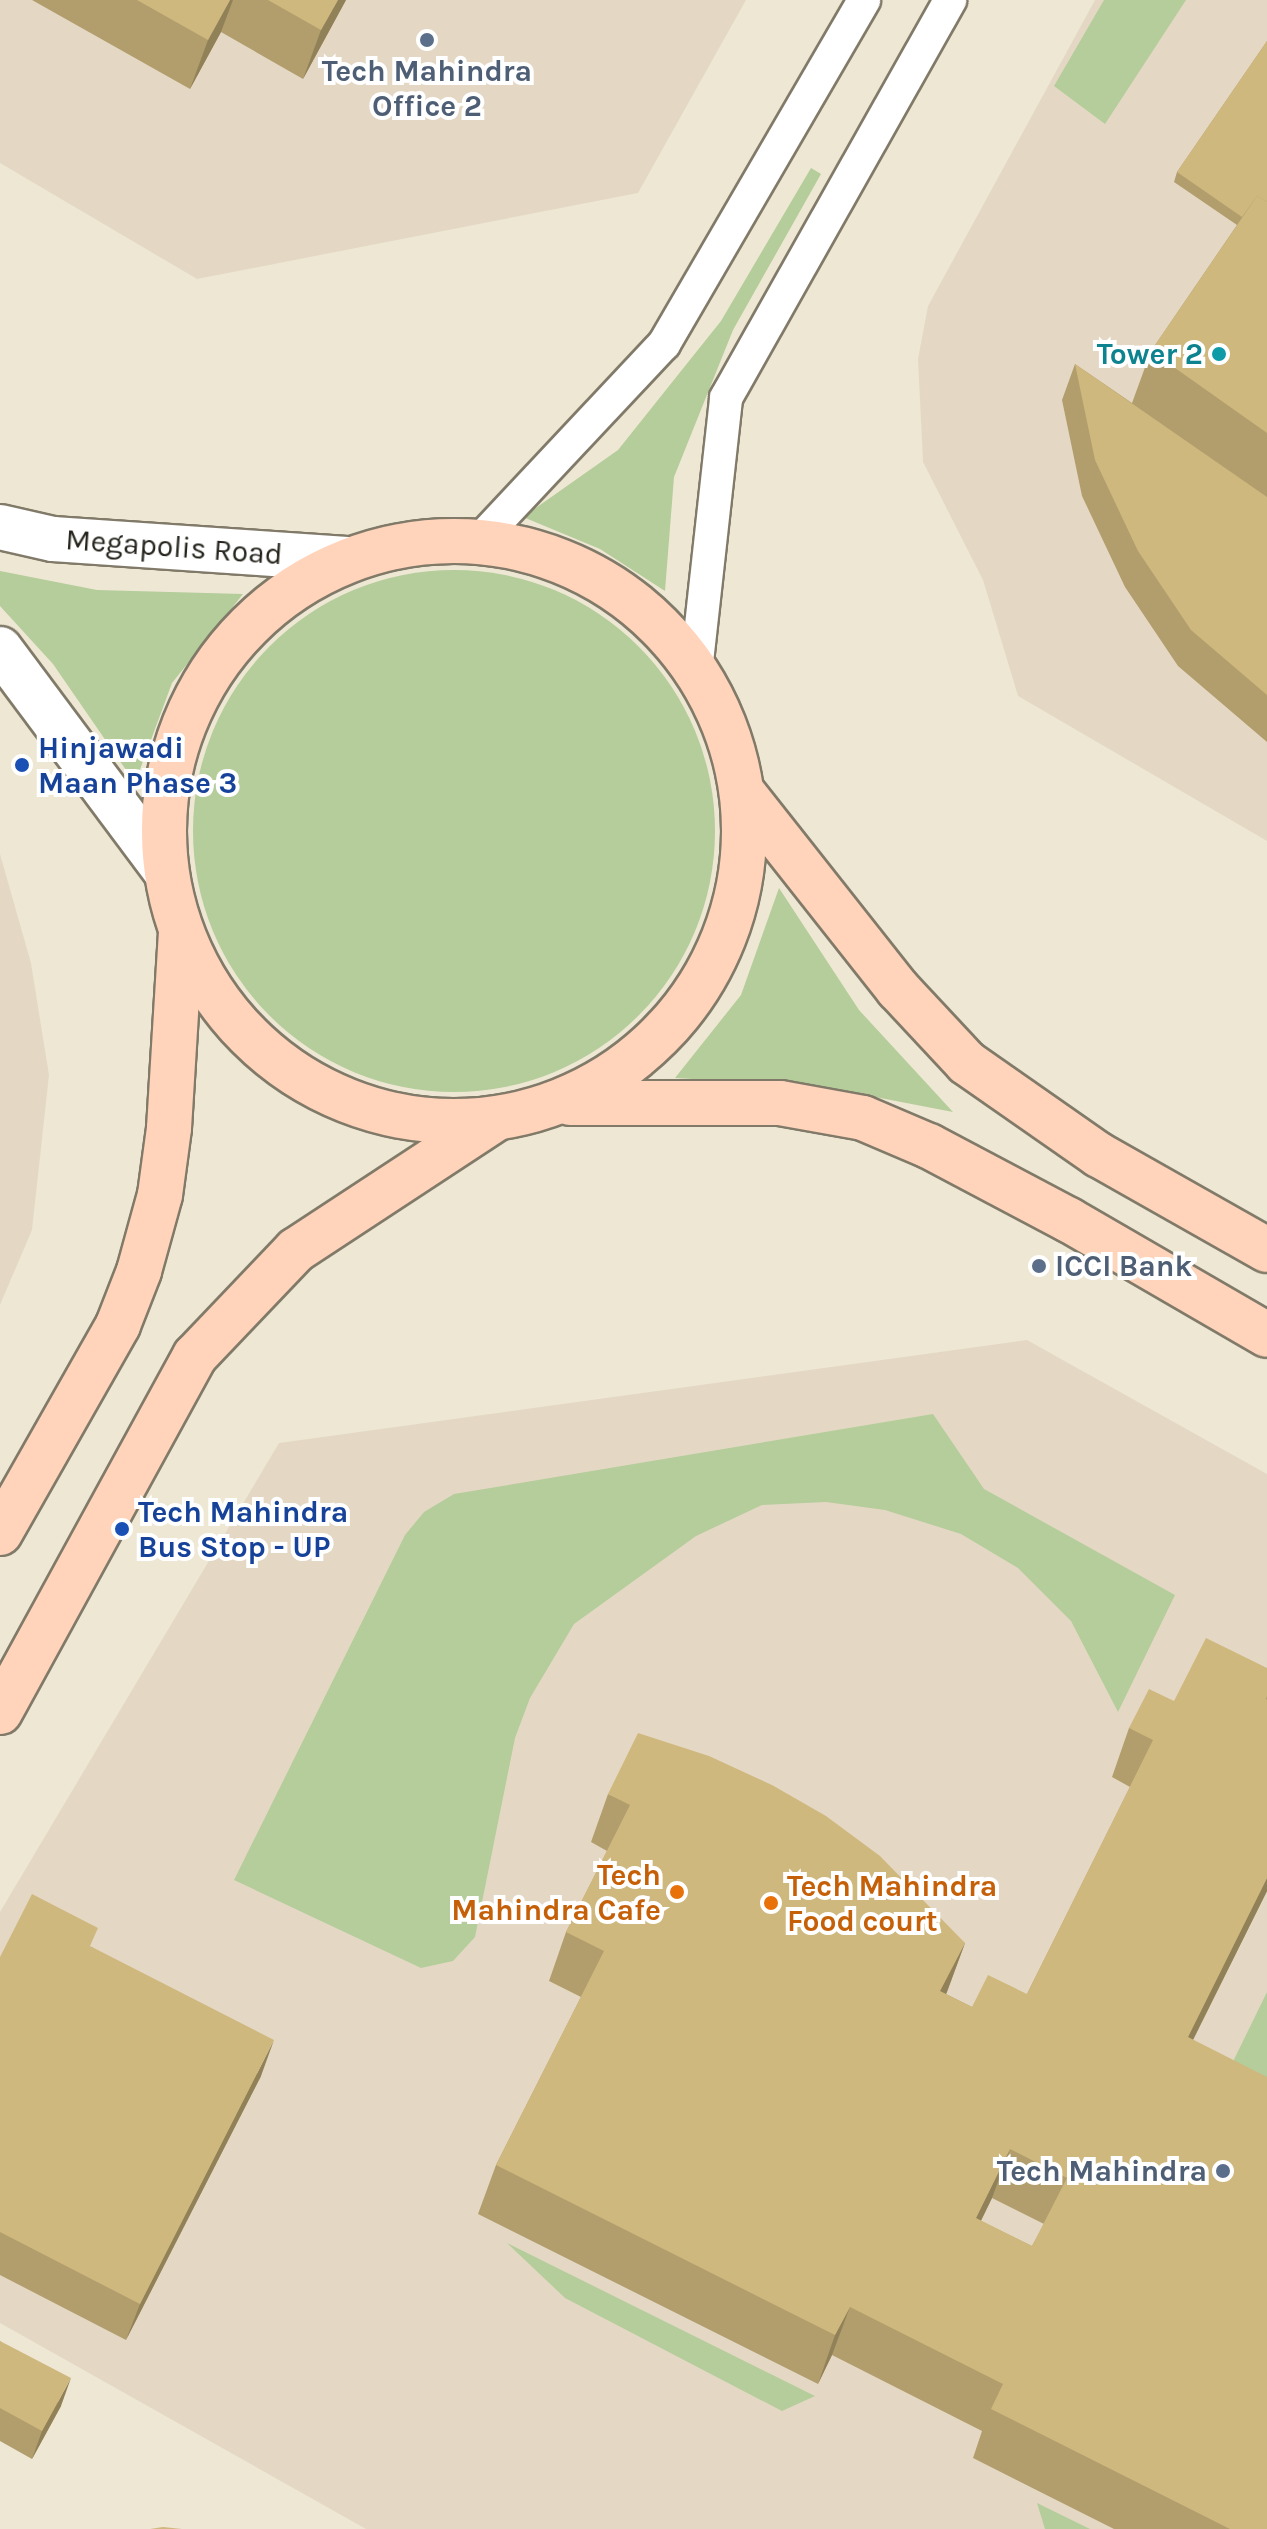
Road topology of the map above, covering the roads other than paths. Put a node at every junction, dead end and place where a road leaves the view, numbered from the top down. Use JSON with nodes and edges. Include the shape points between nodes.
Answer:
{"nodes":[{"id":1,"x":864,"y":0,"type":"edge"},
{"id":2,"x":950,"y":0,"type":"edge"},
{"id":3,"x":0,"y":527,"type":"edge"},
{"id":4,"x":478,"y":542,"type":"junction"},
{"id":5,"x":350,"y":559,"type":"junction"},
{"id":6,"x":0,"y":649,"type":"edge"},
{"id":7,"x":696,"y":671,"type":"junction"},
{"id":8,"x":743,"y":793,"type":"junction"},
{"id":9,"x":165,"y":870,"type":"junction"},
{"id":10,"x":181,"y":934,"type":"junction"},
{"id":11,"x":558,"y":1104,"type":"junction"},
{"id":12,"x":494,"y":1120,"type":"junction"},
{"id":13,"x":1267,"y":1250,"type":"edge"},
{"id":14,"x":1267,"y":1335,"type":"edge"},
{"id":15,"x":0,"y":1533,"type":"edge"},
{"id":16,"x":0,"y":1712,"type":"edge"}],
"edges":[{"from":1,"to":4,"type":"street","via":[[664,344]]},
{"from":2,"to":7,"type":"street","via":[[726,398]]},
{"from":3,"to":5,"type":"street","name":"Megapolis Road","via":[[68,540]]},
{"from":4,"to":5,"type":"main road","via":[[413,543]]},
{"from":4,"to":7,"type":"main road","via":[[542,555],[602,582],[654,621]]},
{"from":5,"to":9,"type":"main road","via":[[292,588],[242,630],[203,682],[176,741],[163,805]]},
{"from":6,"to":9,"type":"street"},
{"from":7,"to":8,"type":"main road","via":[[726,729]]},
{"from":8,"to":11,"type":"main road","via":[[744,858],[731,921],[705,981],[666,1033],[616,1075]]},
{"from":8,"to":13,"type":"main road","via":[[898,989],[967,1063],[1099,1155]]},
{"from":9,"to":10,"type":"main road"},
{"from":10,"to":12,"type":"main road","via":[[211,992],[253,1042],[306,1081],[365,1108],[429,1121]]},
{"from":10,"to":15,"type":"main road","via":[[169,1128],[160,1195],[139,1271],[118,1325]]},
{"from":11,"to":12,"type":"main road"},
{"from":11,"to":14,"type":"main road","via":[[687,1099],[780,1103],[863,1118],[929,1146],[1069,1220]]},
{"from":12,"to":16,"type":"main road","via":[[296,1250],[195,1356]]}]}
